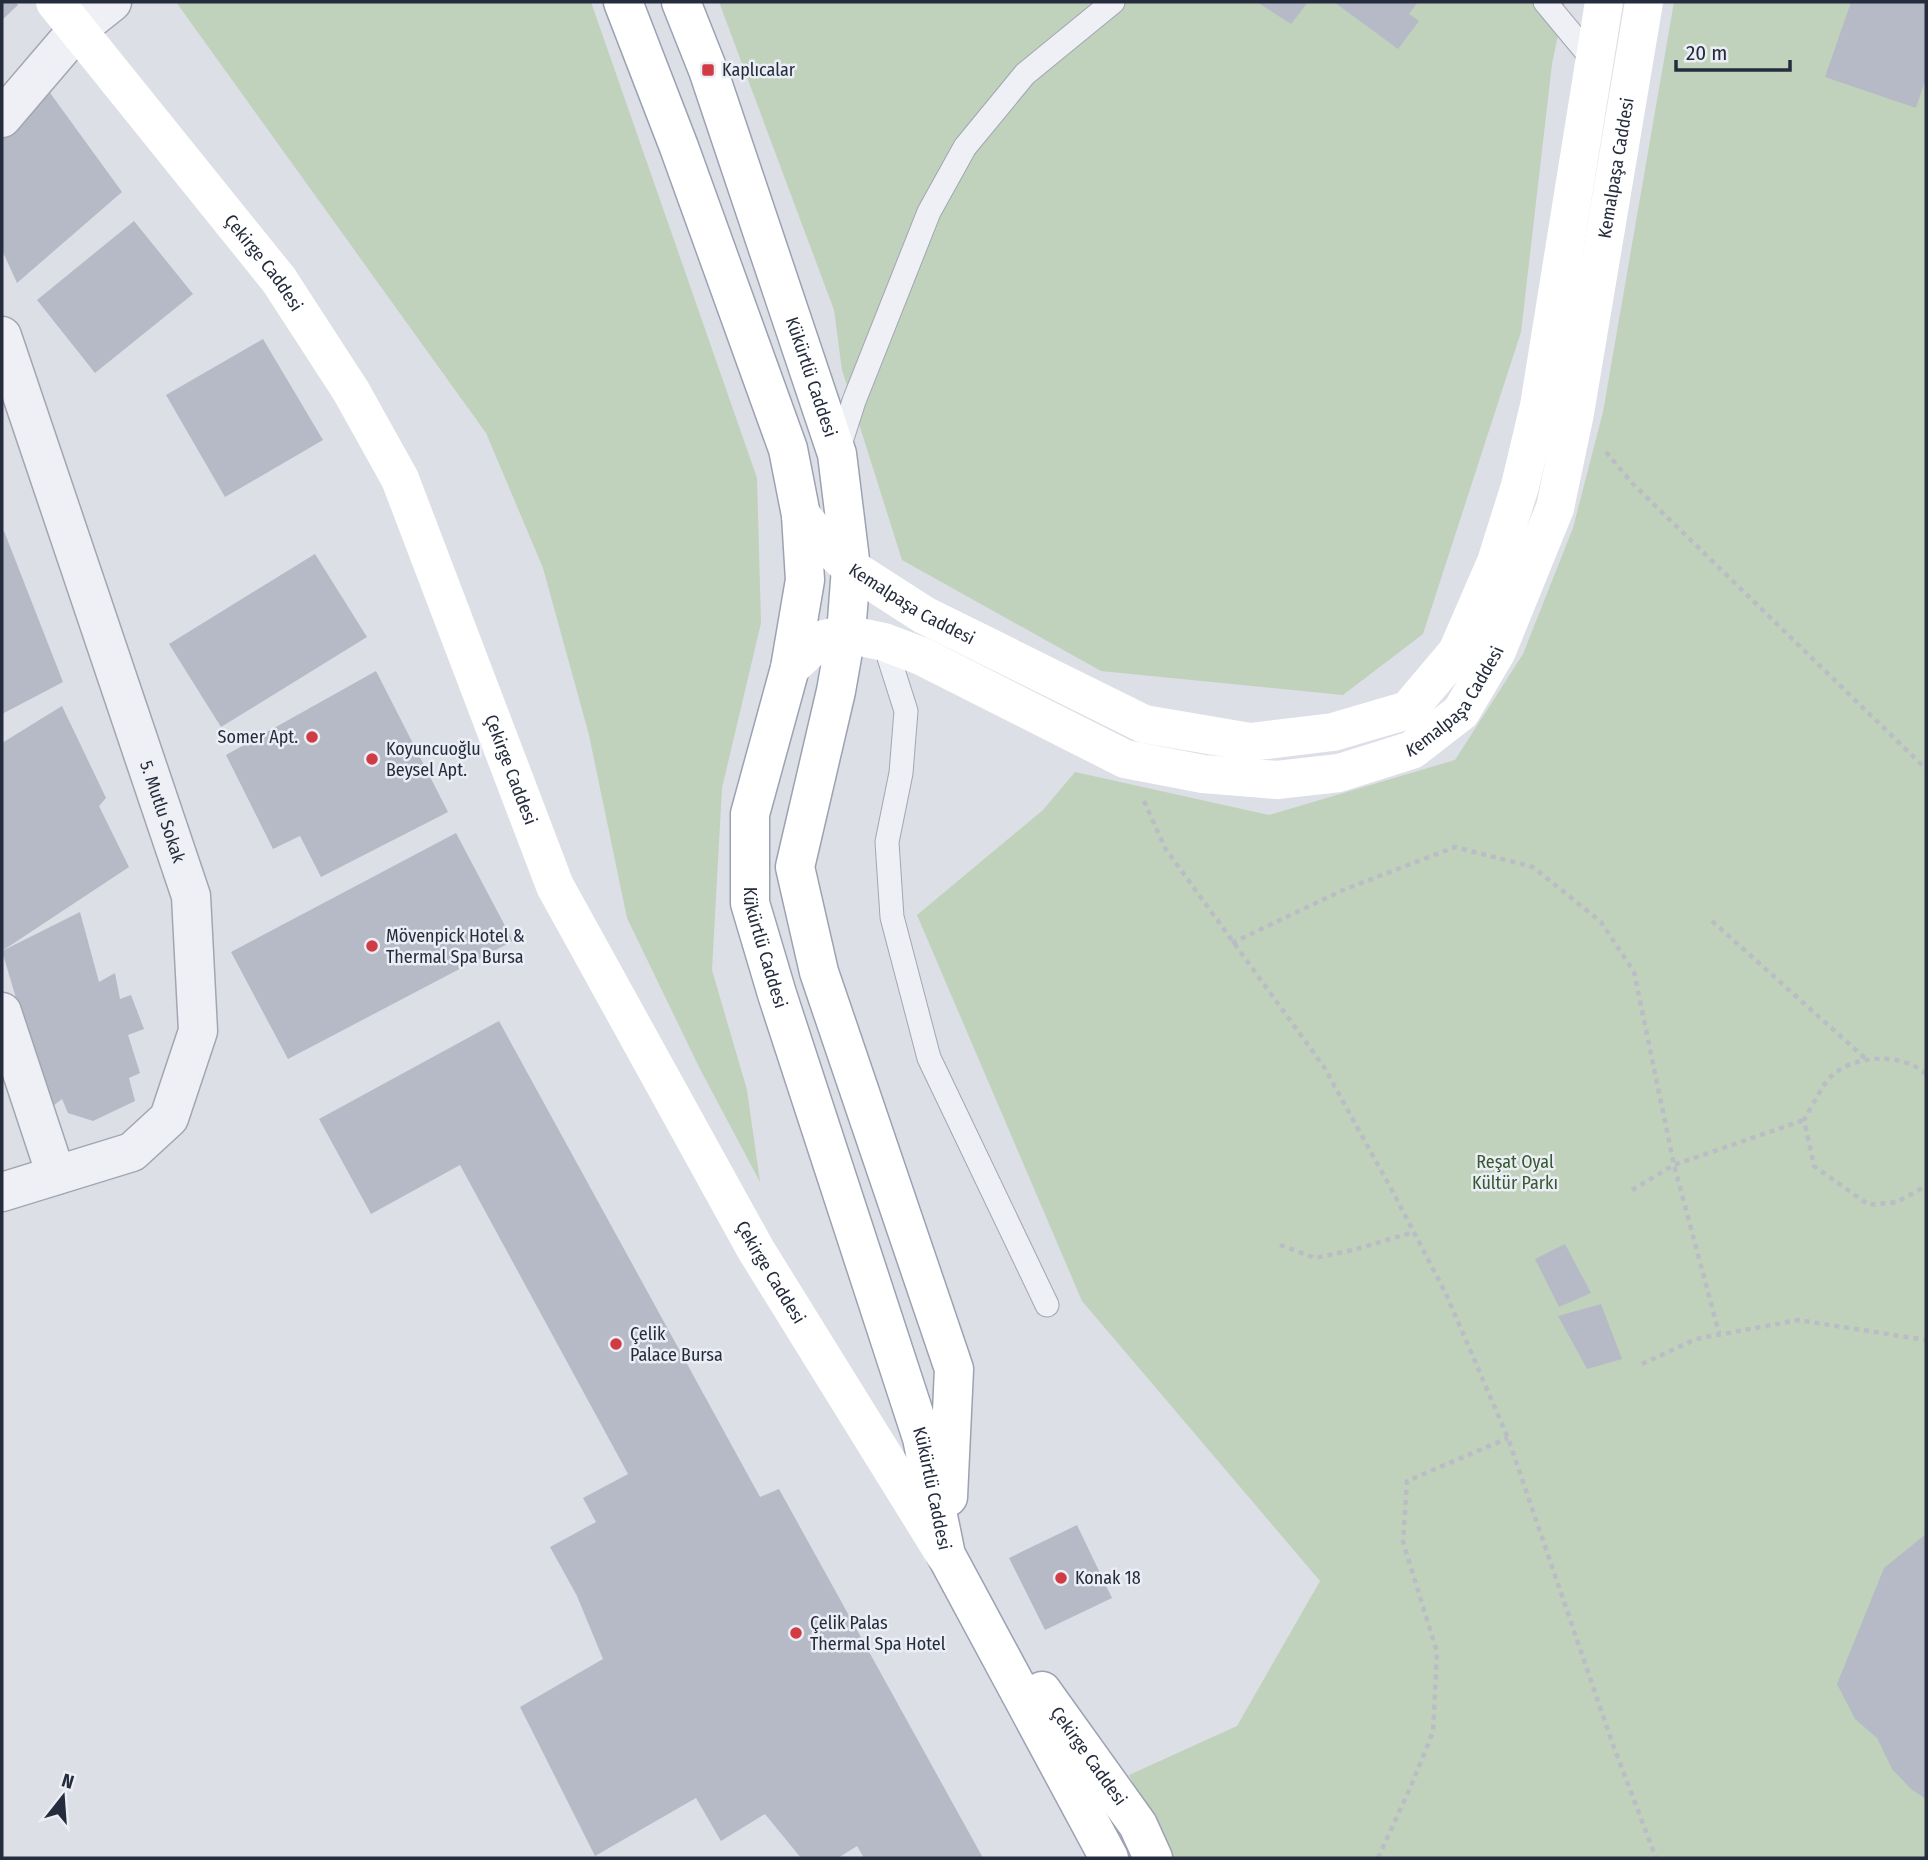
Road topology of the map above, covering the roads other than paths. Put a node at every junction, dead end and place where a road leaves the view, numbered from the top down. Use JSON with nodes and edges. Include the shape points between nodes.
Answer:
{"nodes":[{"id":1,"x":111,"y":2,"type":"edge"},
{"id":2,"x":623,"y":2,"type":"edge"},
{"id":3,"x":681,"y":2,"type":"edge"},
{"id":4,"x":1113,"y":2,"type":"edge"},
{"id":5,"x":1545,"y":2,"type":"edge"},
{"id":6,"x":1604,"y":2,"type":"edge"},
{"id":7,"x":1644,"y":2,"type":"edge"},
{"id":8,"x":66,"y":16,"type":"edge"},
{"id":9,"x":1594,"y":61,"type":"junction"},
{"id":10,"x":2,"y":118,"type":"edge"},
{"id":11,"x":2,"y":336,"type":"edge"},
{"id":12,"x":837,"y":454,"type":"junction"},
{"id":13,"x":801,"y":515,"type":"junction"},
{"id":14,"x":851,"y":568,"type":"junction"},
{"id":15,"x":846,"y":634,"type":"junction"},
{"id":16,"x":884,"y":642,"type":"junction"},
{"id":17,"x":790,"y":668,"type":"junction"},
{"id":18,"x":2,"y":1012,"type":"edge"},
{"id":19,"x":55,"y":1174,"type":"junction"},
{"id":20,"x":2,"y":1192,"type":"edge"},
{"id":21,"x":1046,"y":1305,"type":"dead end"},
{"id":22,"x":946,"y":1555,"type":"junction"},
{"id":23,"x":1109,"y":1858,"type":"edge"},
{"id":24,"x":1153,"y":1858,"type":"edge"}],
"edges":[{"from":1,"to":8,"type":"street"},
{"from":2,"to":13,"type":"main road","name":"Kükürtlü Caddesi","via":[[788,449]]},
{"from":3,"to":12,"type":"main road","name":"Kükürtlü Caddesi"},
{"from":4,"to":12,"type":"lane","via":[[1025,75],[965,147],[924,224]]},
{"from":5,"to":9,"type":"lane"},
{"from":6,"to":9,"type":"main road","name":"Kemalpaşa Caddesi"},
{"from":7,"to":16,"type":"main road","name":"Kemalpaşa Caddesi","via":[[1555,508],[1497,651],[1461,712],[1412,750],[1339,773],[1277,780],[1203,774],[1125,759],[921,656]]},
{"from":8,"to":10,"type":"street"},
{"from":8,"to":22,"type":"main road","name":"Çekirge Caddesi","via":[[279,280],[351,391],[400,480],[555,886],[756,1250]]},
{"from":9,"to":14,"type":"main road","name":"Kemalpaşa Caddesi","via":[[1539,406],[1520,486],[1496,562],[1457,652],[1408,710],[1333,732],[1250,742],[1144,724],[924,615]]},
{"from":11,"to":19,"type":"street","name":"5. Mutlu Sokak","via":[[191,896],[198,1031],[169,1118],[132,1152]]},
{"from":12,"to":14,"type":"main road","name":"Kükürtlü Caddesi"},
{"from":13,"to":14,"type":"main road","name":"Kemalpaşa Caddesi"},
{"from":13,"to":17,"type":"main road","name":"Kükürtlü Caddesi","via":[[804,580]]},
{"from":14,"to":15,"type":"main road","name":"Kükürtlü Caddesi"},
{"from":15,"to":16,"type":"main road","name":"Kemalpaşa Caddesi"},
{"from":15,"to":17,"type":"main road","via":[[820,640]]},
{"from":15,"to":22,"type":"main road","name":"Kükürtlü Caddesi","via":[[795,867],[819,972],[954,1369]]},
{"from":16,"to":21,"type":"lane","via":[[906,711],[901,773],[887,842],[892,917],[929,1058]]},
{"from":17,"to":22,"type":"main road","name":"Kükürtlü Caddesi","via":[[750,814],[750,903],[922,1438]]},
{"from":18,"to":19,"type":"street"},
{"from":19,"to":20,"type":"street","name":"5. Mutlu Sokak"},
{"from":22,"to":23,"type":"main road","name":"Çekirge Caddesi"},
{"from":22,"to":24,"type":"main road","name":"Çekirge Caddesi","via":[[1138,1825]]}]}
